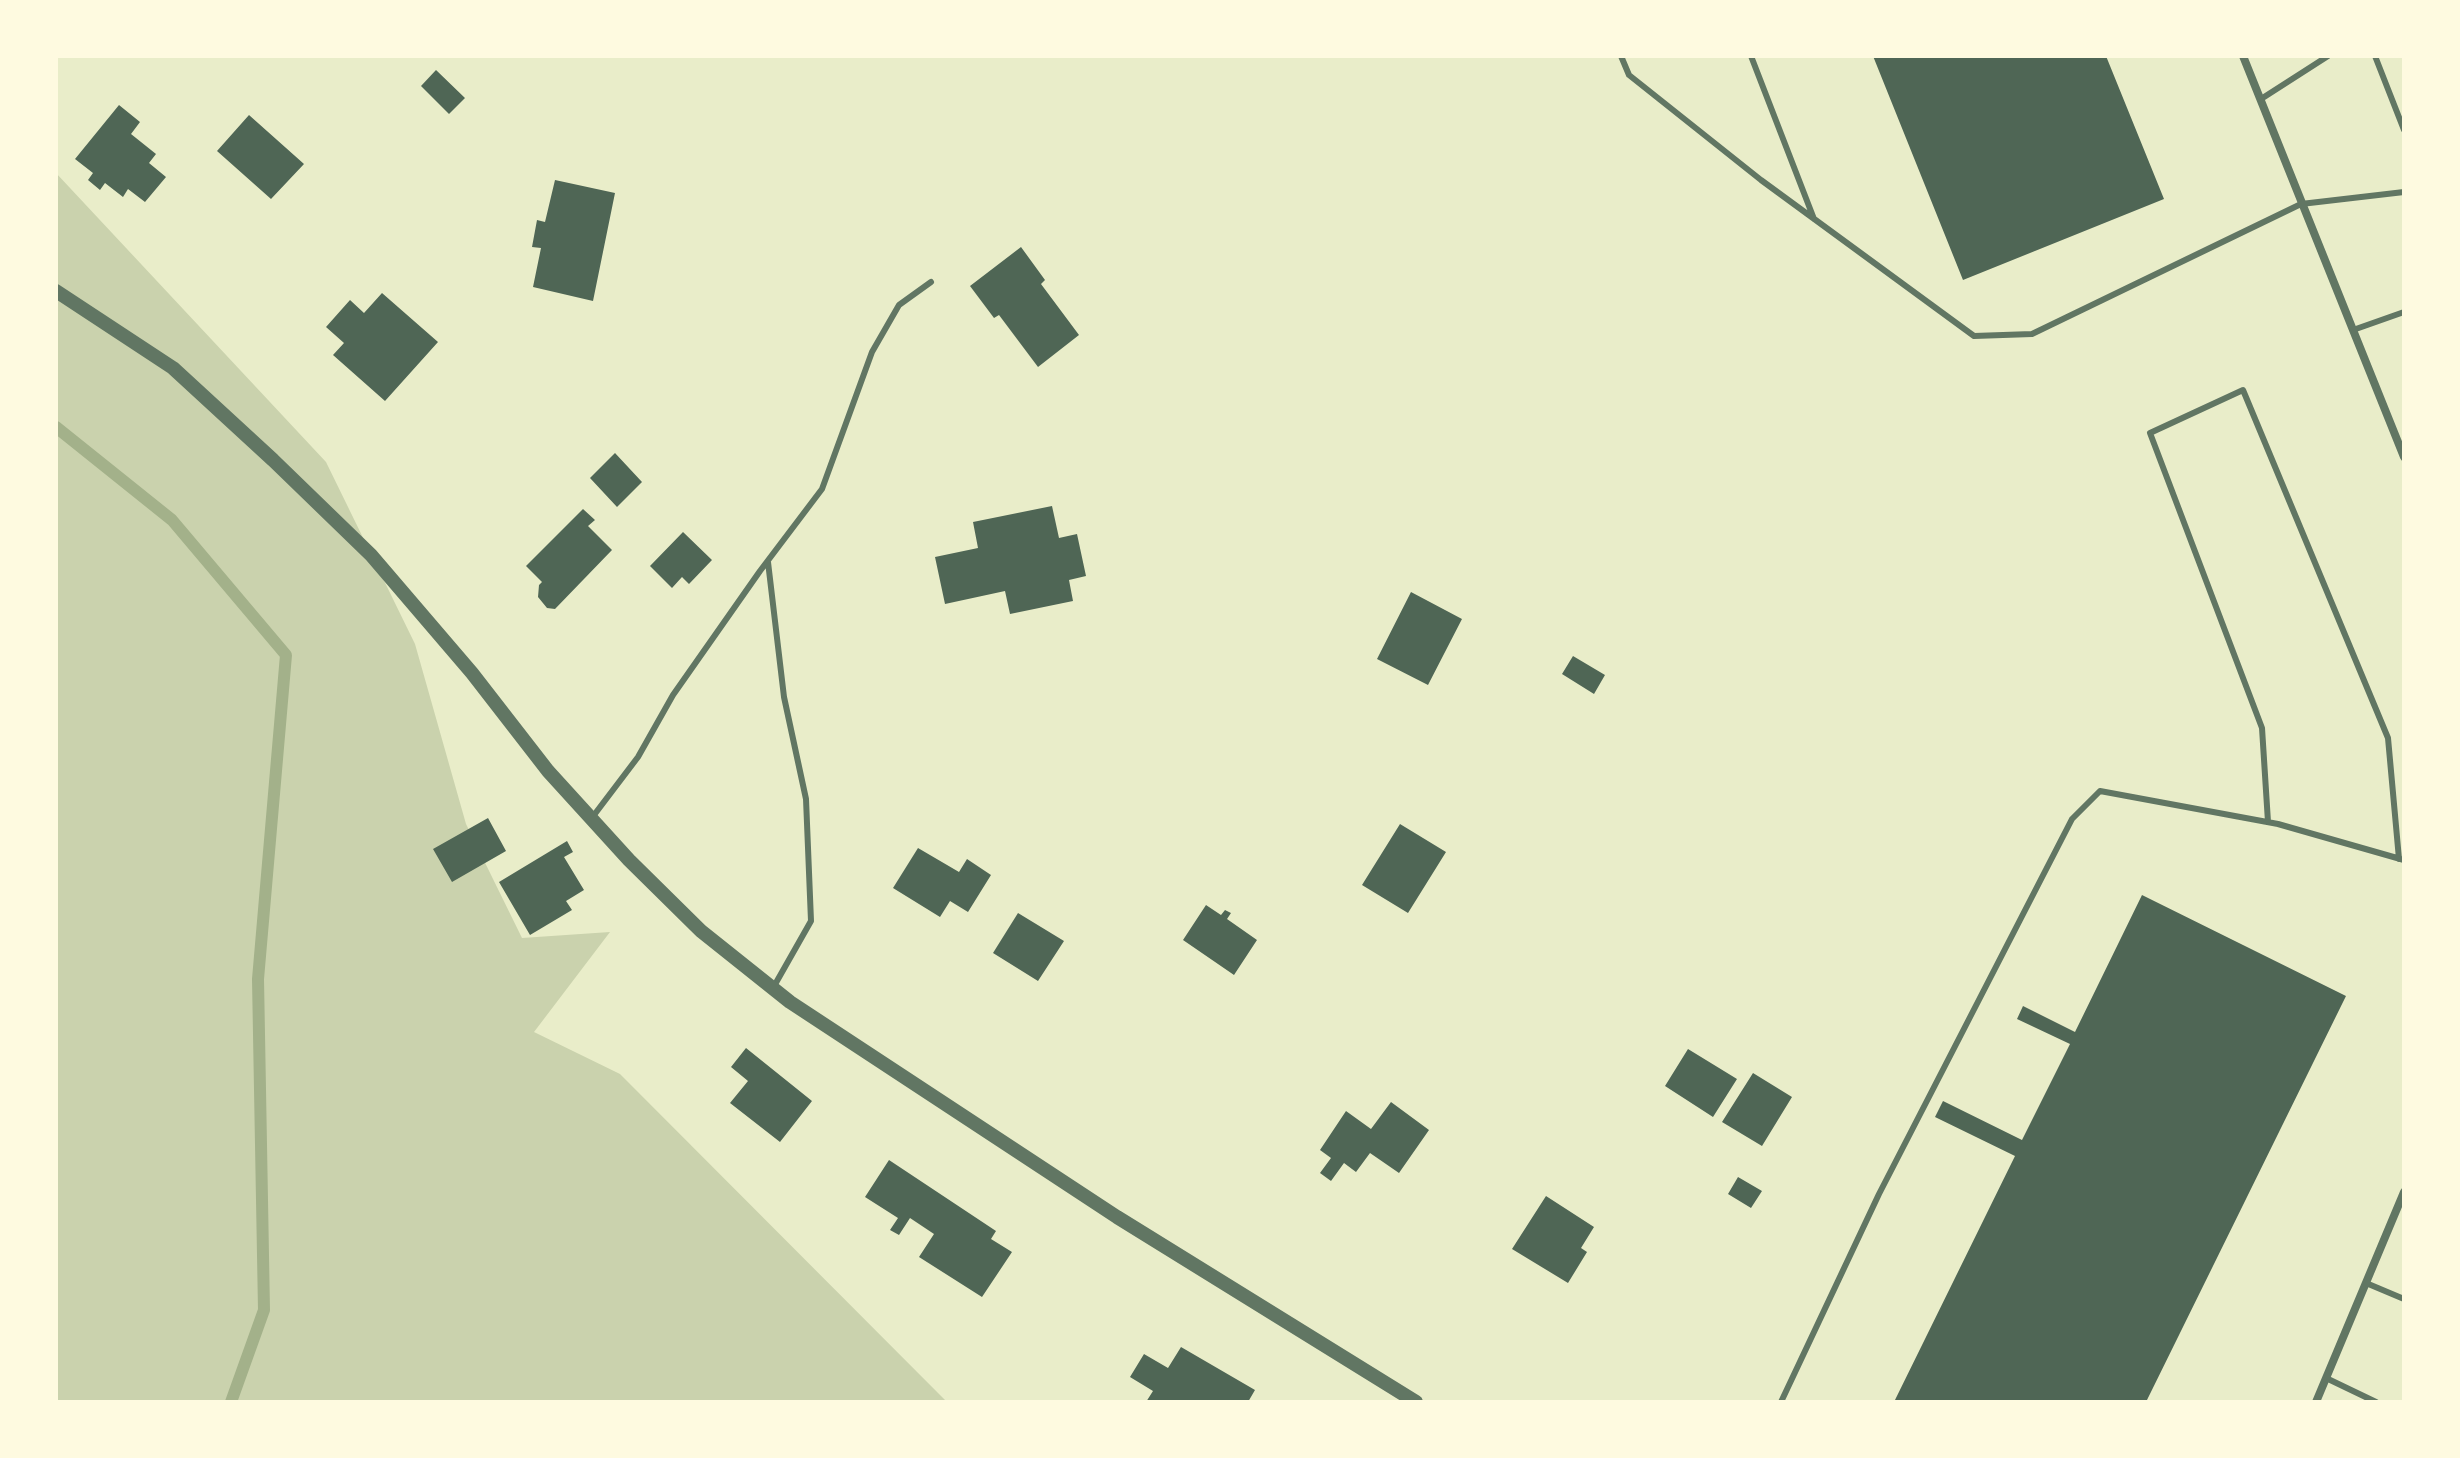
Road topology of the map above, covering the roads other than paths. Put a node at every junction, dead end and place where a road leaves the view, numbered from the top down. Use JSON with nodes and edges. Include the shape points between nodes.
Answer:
{"nodes":[{"id":1,"x":1621,"y":56,"type":"edge"},
{"id":2,"x":1751,"y":56,"type":"edge"},
{"id":3,"x":2243,"y":56,"type":"edge"},
{"id":4,"x":2328,"y":56,"type":"edge"},
{"id":5,"x":2375,"y":56,"type":"edge"},
{"id":6,"x":2261,"y":99,"type":"junction"},
{"id":7,"x":2404,"y":130,"type":"edge"},
{"id":8,"x":2404,"y":192,"type":"edge"},
{"id":9,"x":2301,"y":204,"type":"junction"},
{"id":10,"x":1814,"y":219,"type":"junction"},
{"id":11,"x":931,"y":282,"type":"dead end"},
{"id":12,"x":56,"y":291,"type":"edge"},
{"id":13,"x":2404,"y":312,"type":"edge"},
{"id":14,"x":2353,"y":330,"type":"junction"},
{"id":15,"x":2404,"y":457,"type":"edge"},
{"id":16,"x":768,"y":562,"type":"junction"},
{"id":17,"x":591,"y":819,"type":"junction"},
{"id":18,"x":2268,"y":822,"type":"junction"},
{"id":19,"x":2402,"y":859,"type":"edge"},
{"id":20,"x":773,"y":988,"type":"junction"},
{"id":21,"x":2404,"y":1192,"type":"edge"},
{"id":22,"x":2366,"y":1283,"type":"junction"},
{"id":23,"x":2404,"y":1299,"type":"edge"},
{"id":24,"x":2326,"y":1378,"type":"junction"},
{"id":25,"x":1416,"y":1402,"type":"edge"},
{"id":26,"x":1781,"y":1402,"type":"edge"},
{"id":27,"x":2316,"y":1402,"type":"edge"},
{"id":28,"x":2376,"y":1402,"type":"edge"}],
"edges":[{"from":1,"to":10,"type":"lane","via":[[1629,75]]},
{"from":2,"to":10,"type":"lane"},
{"from":3,"to":6,"type":"street"},
{"from":4,"to":6,"type":"lane"},
{"from":5,"to":7,"type":"lane"},
{"from":6,"to":9,"type":"street"},
{"from":8,"to":9,"type":"lane"},
{"from":9,"to":10,"type":"lane","via":[[2032,334],[1974,336]]},
{"from":9,"to":14,"type":"street"},
{"from":11,"to":16,"type":"lane","via":[[899,305],[872,352],[822,489]]},
{"from":12,"to":17,"type":"street","via":[[173,368],[360,544]]},
{"from":13,"to":14,"type":"lane"},
{"from":14,"to":15,"type":"street"},
{"from":16,"to":17,"type":"lane"},
{"from":16,"to":20,"type":"lane","via":[[784,697],[806,799],[811,921]]},
{"from":17,"to":20,"type":"street","via":[[701,931]]},
{"from":18,"to":19,"type":"lane"},
{"from":18,"to":19,"type":"lane","via":[[2262,728],[2150,433],[2243,390],[2388,738]]},
{"from":18,"to":26,"type":"lane","via":[[2100,791],[2072,819],[1879,1194]]},
{"from":20,"to":25,"type":"street","via":[[1117,1217]]},
{"from":21,"to":22,"type":"street"},
{"from":22,"to":23,"type":"lane"},
{"from":22,"to":24,"type":"street"},
{"from":24,"to":27,"type":"street"},
{"from":24,"to":28,"type":"lane"}]}
